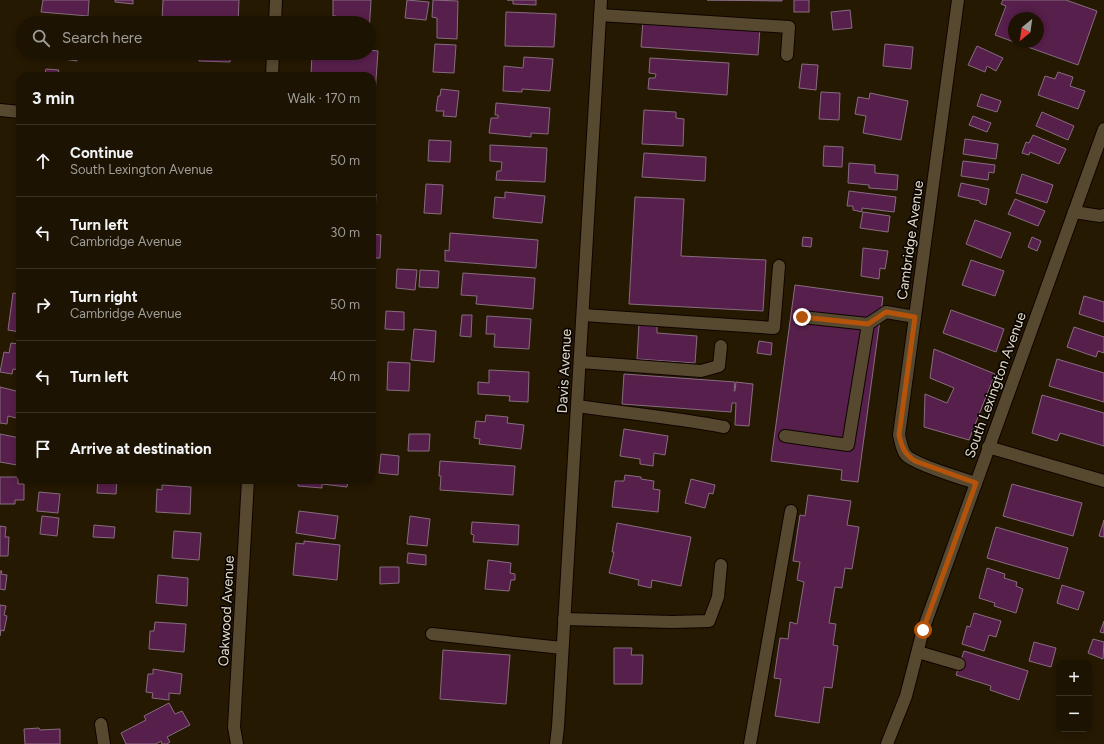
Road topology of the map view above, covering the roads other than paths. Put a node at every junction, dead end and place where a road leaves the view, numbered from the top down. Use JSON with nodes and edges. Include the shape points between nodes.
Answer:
{"nodes":[{"id":1,"x":276,"y":0,"type":"edge"},
{"id":2,"x":601,"y":0,"type":"edge"},
{"id":3,"x":958,"y":0,"type":"edge"},
{"id":4,"x":600,"y":15,"type":"junction"},
{"id":5,"x":275,"y":16,"type":"edge"},
{"id":6,"x":787,"y":55,"type":"dead end"},
{"id":7,"x":273,"y":60,"type":"edge"},
{"id":8,"x":272,"y":72,"type":"edge"},
{"id":9,"x":0,"y":110,"type":"edge"},
{"id":10,"x":16,"y":112,"type":"edge"},
{"id":11,"x":1104,"y":129,"type":"edge"},
{"id":12,"x":1098,"y":163,"type":"edge"},
{"id":13,"x":1074,"y":212,"type":"junction"},
{"id":14,"x":1104,"y":216,"type":"edge"},
{"id":15,"x":779,"y":266,"type":"dead end"},
{"id":16,"x":583,"y":315,"type":"junction"},
{"id":17,"x":802,"y":317,"type":"dead end"},
{"id":18,"x":915,"y":317,"type":"junction"},
{"id":19,"x":868,"y":324,"type":"junction"},
{"id":20,"x":721,"y":346,"type":"dead end"},
{"id":21,"x":580,"y":362,"type":"junction"},
{"id":22,"x":577,"y":406,"type":"junction"},
{"id":23,"x":724,"y":427,"type":"dead end"},
{"id":24,"x":785,"y":436,"type":"dead end"},
{"id":25,"x":988,"y":447,"type":"junction"},
{"id":26,"x":1104,"y":481,"type":"edge"},
{"id":27,"x":976,"y":483,"type":"junction"},
{"id":28,"x":248,"y":484,"type":"edge"},
{"id":29,"x":791,"y":511,"type":"dead end"},
{"id":30,"x":721,"y":564,"type":"dead end"},
{"id":31,"x":564,"y":619,"type":"junction"},
{"id":32,"x":432,"y":634,"type":"dead end"},
{"id":33,"x":562,"y":648,"type":"junction"},
{"id":34,"x":918,"y":652,"type":"junction"},
{"id":35,"x":958,"y":664,"type":"dead end"},
{"id":36,"x":101,"y":724,"type":"dead end"},
{"id":37,"x":104,"y":744,"type":"edge"},
{"id":38,"x":237,"y":744,"type":"edge"},
{"id":39,"x":556,"y":744,"type":"edge"},
{"id":40,"x":750,"y":744,"type":"edge"},
{"id":41,"x":887,"y":744,"type":"edge"}],
"edges":[{"from":1,"to":5,"type":"street"},
{"from":2,"to":4,"type":"street","name":"Davis Avenue"},
{"from":3,"to":18,"type":"street","name":"Cambridge Avenue"},
{"from":4,"to":6,"type":"street","via":[[789,27]]},
{"from":4,"to":16,"type":"street","name":"Davis Avenue"},
{"from":7,"to":8,"type":"street"},
{"from":9,"to":10,"type":"street"},
{"from":11,"to":12,"type":"street","name":"South Lexington Avenue"},
{"from":12,"to":13,"type":"street","name":"South Lexington Avenue"},
{"from":13,"to":14,"type":"street"},
{"from":13,"to":25,"type":"street","name":"South Lexington Avenue"},
{"from":15,"to":16,"type":"street","via":[[774,328]]},
{"from":16,"to":21,"type":"street","name":"Davis Avenue"},
{"from":17,"to":19,"type":"street"},
{"from":18,"to":19,"type":"street","via":[[886,312]]},
{"from":18,"to":27,"type":"street","name":"Cambridge Avenue","via":[[899,435],[902,448],[907,456],[915,461]]},
{"from":19,"to":24,"type":"street","via":[[848,445]]},
{"from":20,"to":21,"type":"street","via":[[719,366],[702,371]]},
{"from":21,"to":22,"type":"street","name":"Davis Avenue"},
{"from":22,"to":23,"type":"street"},
{"from":22,"to":31,"type":"street","name":"Davis Avenue"},
{"from":25,"to":26,"type":"street"},
{"from":25,"to":27,"type":"street","name":"South Lexington Avenue"},
{"from":27,"to":34,"type":"street","name":"South Lexington Avenue","via":[[923,630]]},
{"from":28,"to":38,"type":"street","name":"Oakwood Avenue","via":[[234,727]]},
{"from":29,"to":40,"type":"street"},
{"from":30,"to":31,"type":"street","via":[[718,597],[709,621]]},
{"from":31,"to":33,"type":"street","name":"Davis Avenue"},
{"from":32,"to":33,"type":"street"},
{"from":33,"to":39,"type":"street","name":"Davis Avenue"},
{"from":34,"to":35,"type":"street"},
{"from":34,"to":41,"type":"street","name":"South Lexington Avenue","via":[[906,696]]},
{"from":36,"to":37,"type":"street"}]}
